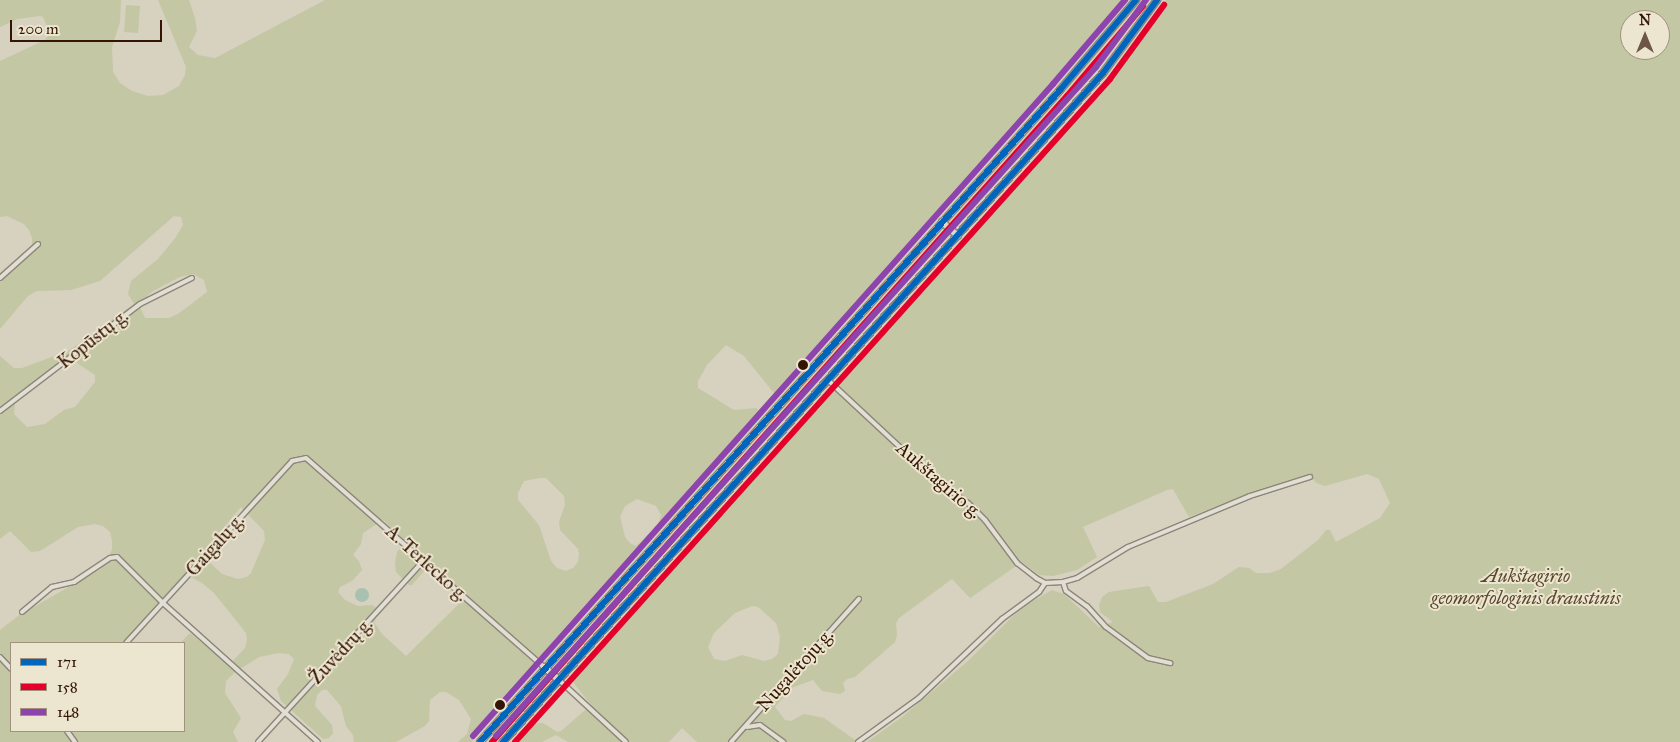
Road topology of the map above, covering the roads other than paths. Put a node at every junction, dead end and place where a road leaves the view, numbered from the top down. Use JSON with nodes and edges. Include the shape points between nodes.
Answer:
{"nodes":[{"id":1,"x":1136,"y":0,"type":"edge"},
{"id":2,"x":1157,"y":0,"type":"edge"},
{"id":3,"x":942,"y":222,"type":"junction"},
{"id":4,"x":958,"y":236,"type":"junction"},
{"id":5,"x":38,"y":244,"type":"dead end"},
{"id":6,"x":0,"y":278,"type":"edge"},
{"id":7,"x":192,"y":278,"type":"dead end"},
{"id":8,"x":829,"y":380,"type":"junction"},
{"id":9,"x":0,"y":411,"type":"edge"},
{"id":10,"x":310,"y":460,"type":"joint"},
{"id":11,"x":1310,"y":477,"type":"dead end"},
{"id":12,"x":424,"y":560,"type":"junction"},
{"id":13,"x":1045,"y":582,"type":"junction"},
{"id":14,"x":1062,"y":582,"type":"junction"},
{"id":15,"x":860,"y":599,"type":"dead end"},
{"id":16,"x":163,"y":602,"type":"junction"},
{"id":17,"x":22,"y":612,"type":"dead end"},
{"id":18,"x":127,"y":642,"type":"edge"},
{"id":19,"x":0,"y":657,"type":"edge"},
{"id":20,"x":1170,"y":662,"type":"dead end"},
{"id":21,"x":544,"y":667,"type":"junction"},
{"id":22,"x":10,"y":668,"type":"edge"},
{"id":23,"x":558,"y":680,"type":"junction"},
{"id":24,"x":285,"y":712,"type":"junction"},
{"id":25,"x":743,"y":730,"type":"junction"},
{"id":26,"x":258,"y":742,"type":"edge"},
{"id":27,"x":318,"y":742,"type":"edge"},
{"id":28,"x":480,"y":742,"type":"edge"},
{"id":29,"x":503,"y":742,"type":"edge"},
{"id":30,"x":626,"y":742,"type":"edge"},
{"id":31,"x":731,"y":742,"type":"edge"},
{"id":32,"x":783,"y":742,"type":"edge"},
{"id":33,"x":858,"y":742,"type":"edge"}],
"edges":[{"from":1,"to":3,"type":"main road"},
{"from":2,"to":4,"type":"main road","via":[[1113,61]]},
{"from":3,"to":4,"type":"main road"},
{"from":3,"to":21,"type":"main road"},
{"from":4,"to":8,"type":"main road"},
{"from":5,"to":6,"type":"street"},
{"from":7,"to":9,"type":"street","name":"Kopūstų g.","via":[[140,304]]},
{"from":8,"to":13,"type":"street","name":"Aukštagirio g.","via":[[935,480],[968,502],[1017,563]]},
{"from":8,"to":23,"type":"main road"},
{"from":10,"to":12,"type":"street","name":"A. Terlecko g."},
{"from":10,"to":16,"type":"street","name":"Gaigalų g.","via":[[292,460]]},
{"from":11,"to":14,"type":"street","via":[[1250,496],[1128,547],[1088,572]]},
{"from":12,"to":21,"type":"street","name":"A. Terlecko g."},
{"from":12,"to":24,"type":"street","name":"Žuvėdrų g."},
{"from":13,"to":14,"type":"street"},
{"from":13,"to":33,"type":"street","via":[[1039,592],[1002,619],[919,698]]},
{"from":14,"to":20,"type":"street","via":[[1066,591],[1086,606],[1106,628],[1148,658]]},
{"from":15,"to":25,"type":"street","name":"Nugalėtojų g."},
{"from":16,"to":17,"type":"street","via":[[114,557],[74,582],[52,587]]},
{"from":16,"to":18,"type":"street","name":"Gaigalų g."},
{"from":16,"to":24,"type":"street"},
{"from":19,"to":22,"type":"street"},
{"from":21,"to":23,"type":"main road"},
{"from":21,"to":28,"type":"main road"},
{"from":23,"to":29,"type":"main road"},
{"from":23,"to":30,"type":"street"},
{"from":24,"to":26,"type":"street","name":"Žuvėdrų g."},
{"from":24,"to":27,"type":"street"},
{"from":25,"to":31,"type":"street","name":"Nugalėtojų g."},
{"from":25,"to":32,"type":"street","via":[[750,725],[760,725]]}]}
